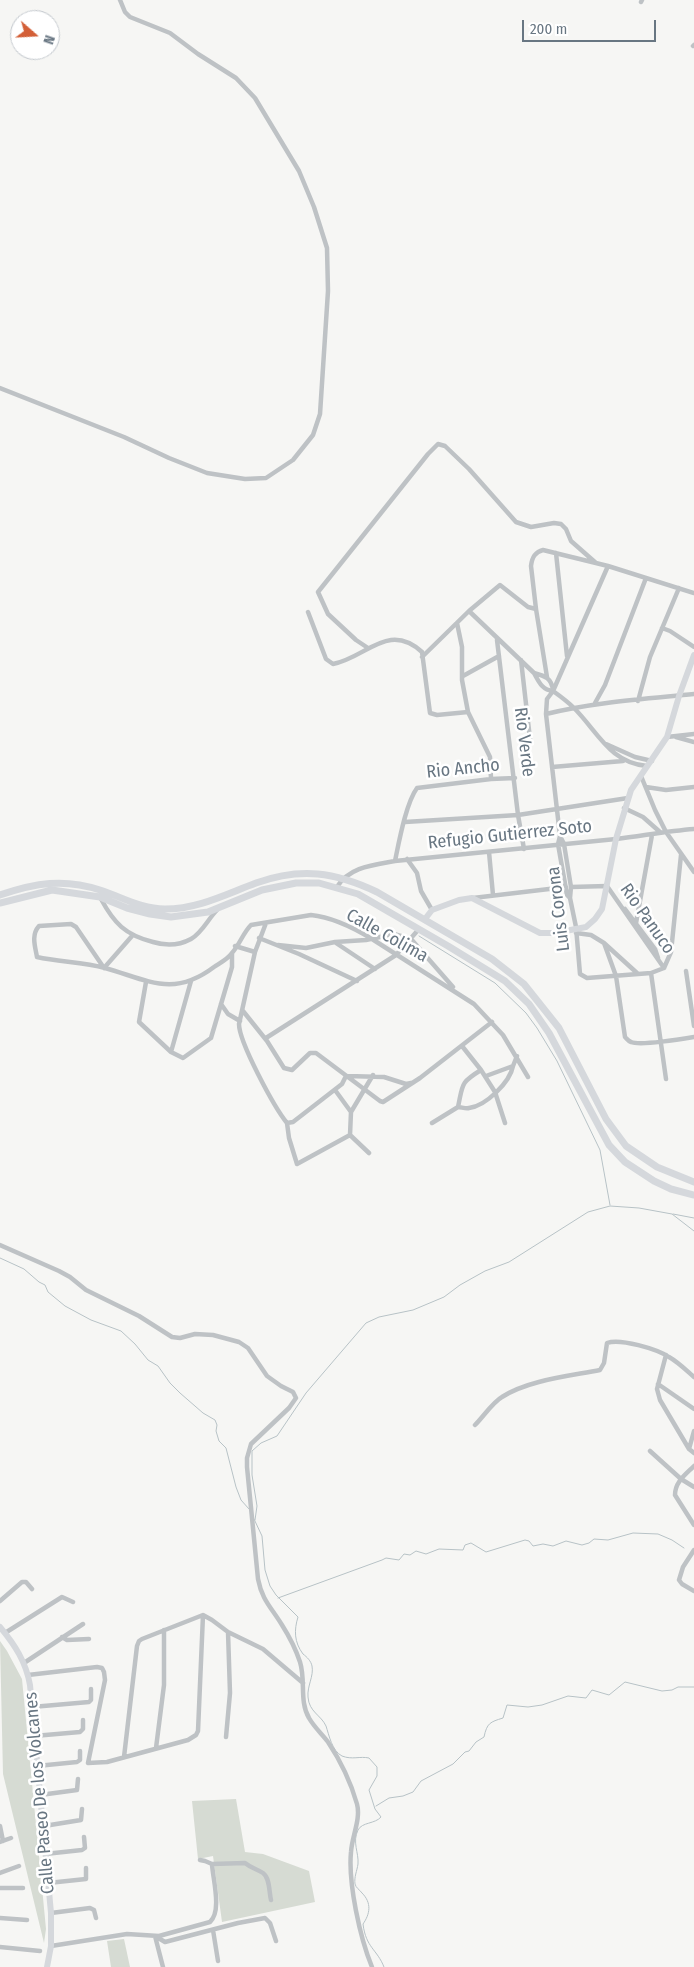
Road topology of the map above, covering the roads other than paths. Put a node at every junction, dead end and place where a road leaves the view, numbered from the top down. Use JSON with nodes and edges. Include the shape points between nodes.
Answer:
{"nodes":[{"id":1,"x":120,"y":0,"type":"edge"},
{"id":2,"x":0,"y":388,"type":"edge"},
{"id":3,"x":556,"y":553,"type":"junction"},
{"id":4,"x":596,"y":563,"type":"junction"},
{"id":5,"x":608,"y":566,"type":"junction"},
{"id":6,"x":646,"y":578,"type":"junction"},
{"id":7,"x":679,"y":588,"type":"junction"},
{"id":8,"x":694,"y":593,"type":"edge"},
{"id":9,"x":536,"y":609,"type":"junction"},
{"id":10,"x":469,"y":611,"type":"junction"},
{"id":11,"x":308,"y":612,"type":"dead end"},
{"id":12,"x":457,"y":623,"type":"junction"},
{"id":13,"x":662,"y":628,"type":"junction"},
{"id":14,"x":498,"y":640,"type":"junction"},
{"id":15,"x":694,"y":647,"type":"edge"},
{"id":16,"x":368,"y":648,"type":"junction"},
{"id":17,"x":694,"y":655,"type":"edge"},
{"id":18,"x":499,"y":656,"type":"junction"},
{"id":19,"x":422,"y":657,"type":"junction"},
{"id":20,"x":567,"y":658,"type":"junction"},
{"id":21,"x":520,"y":660,"type":"junction"},
{"id":22,"x":534,"y":674,"type":"junction"},
{"id":23,"x":463,"y":676,"type":"junction"},
{"id":24,"x":547,"y":677,"type":"junction"},
{"id":25,"x":553,"y":691,"type":"junction"},
{"id":26,"x":694,"y":694,"type":"edge"},
{"id":27,"x":679,"y":696,"type":"junction"},
{"id":28,"x":638,"y":701,"type":"junction"},
{"id":29,"x":595,"y":703,"type":"junction"},
{"id":30,"x":573,"y":707,"type":"junction"},
{"id":31,"x":468,"y":712,"type":"junction"},
{"id":32,"x":546,"y":714,"type":"junction"},
{"id":33,"x":694,"y":734,"type":"edge"},
{"id":34,"x":670,"y":737,"type":"junction"},
{"id":35,"x":530,"y":739,"type":"dead end"},
{"id":36,"x":694,"y":742,"type":"edge"},
{"id":37,"x":605,"y":744,"type":"junction"},
{"id":38,"x":624,"y":761,"type":"junction"},
{"id":39,"x":649,"y":764,"type":"junction"},
{"id":40,"x":552,"y":767,"type":"junction"},
{"id":41,"x":641,"y":776,"type":"junction"},
{"id":42,"x":515,"y":778,"type":"junction"},
{"id":43,"x":491,"y":779,"type":"junction"},
{"id":44,"x":646,"y":787,"type":"junction"},
{"id":45,"x":694,"y":787,"type":"edge"},
{"id":46,"x":628,"y":798,"type":"junction"},
{"id":47,"x":624,"y":808,"type":"junction"},
{"id":48,"x":558,"y":809,"type":"junction"},
{"id":49,"x":518,"y":815,"type":"junction"},
{"id":50,"x":405,"y":822,"type":"junction"},
{"id":51,"x":694,"y":829,"type":"edge"},
{"id":52,"x":663,"y":832,"type":"junction"},
{"id":53,"x":652,"y":835,"type":"junction"},
{"id":54,"x":616,"y":839,"type":"junction"},
{"id":55,"x":561,"y":844,"type":"junction"},
{"id":56,"x":524,"y":848,"type":"junction"},
{"id":57,"x":489,"y":852,"type":"junction"},
{"id":58,"x":681,"y":855,"type":"junction"},
{"id":59,"x":407,"y":859,"type":"junction"},
{"id":60,"x":395,"y":861,"type":"junction"},
{"id":61,"x":694,"y":872,"type":"edge"},
{"id":62,"x":342,"y":878,"type":"junction"},
{"id":63,"x":607,"y":886,"type":"junction"},
{"id":64,"x":336,"y":887,"type":"junction"},
{"id":65,"x":566,"y":887,"type":"junction"},
{"id":66,"x":572,"y":887,"type":"junction"},
{"id":67,"x":0,"y":895,"type":"edge"},
{"id":68,"x":493,"y":895,"type":"junction"},
{"id":69,"x":100,"y":897,"type":"junction"},
{"id":70,"x":472,"y":898,"type":"junction"},
{"id":71,"x":570,"y":898,"type":"junction"},
{"id":72,"x":0,"y":903,"type":"edge"},
{"id":73,"x":618,"y":903,"type":"junction"},
{"id":74,"x":219,"y":908,"type":"junction"},
{"id":75,"x":432,"y":910,"type":"junction"},
{"id":76,"x":425,"y":919,"type":"junction"},
{"id":77,"x":266,"y":923,"type":"junction"},
{"id":78,"x":636,"y":923,"type":"junction"},
{"id":79,"x":419,"y":929,"type":"junction"},
{"id":80,"x":576,"y":930,"type":"junction"},
{"id":81,"x":132,"y":936,"type":"junction"},
{"id":82,"x":259,"y":938,"type":"junction"},
{"id":83,"x":372,"y":939,"type":"junction"},
{"id":84,"x":411,"y":939,"type":"junction"},
{"id":85,"x":335,"y":942,"type":"junction"},
{"id":86,"x":604,"y":943,"type":"junction"},
{"id":87,"x":236,"y":946,"type":"junction"},
{"id":88,"x":278,"y":946,"type":"junction"},
{"id":89,"x":255,"y":952,"type":"junction"},
{"id":90,"x":232,"y":953,"type":"junction"},
{"id":91,"x":396,"y":955,"type":"junction"},
{"id":92,"x":657,"y":959,"type":"junction"},
{"id":93,"x":104,"y":968,"type":"junction"},
{"id":94,"x":664,"y":968,"type":"junction"},
{"id":95,"x":375,"y":969,"type":"junction"},
{"id":96,"x":686,"y":972,"type":"dead end"},
{"id":97,"x":637,"y":973,"type":"junction"},
{"id":98,"x":651,"y":973,"type":"junction"},
{"id":99,"x":616,"y":976,"type":"junction"},
{"id":100,"x":191,"y":981,"type":"junction"},
{"id":101,"x":357,"y":981,"type":"junction"},
{"id":102,"x":146,"y":982,"type":"junction"},
{"id":103,"x":458,"y":993,"type":"junction"},
{"id":104,"x":536,"y":997,"type":"junction"},
{"id":105,"x":221,"y":1004,"type":"junction"},
{"id":106,"x":529,"y":1004,"type":"junction"},
{"id":107,"x":243,"y":1011,"type":"junction"},
{"id":108,"x":240,"y":1021,"type":"junction"},
{"id":109,"x":492,"y":1022,"type":"junction"},
{"id":110,"x":694,"y":1026,"type":"edge"},
{"id":111,"x":694,"y":1037,"type":"edge"},
{"id":112,"x":266,"y":1038,"type":"junction"},
{"id":113,"x":662,"y":1041,"type":"junction"},
{"id":114,"x":462,"y":1046,"type":"junction"},
{"id":115,"x":170,"y":1052,"type":"junction"},
{"id":116,"x":517,"y":1056,"type":"junction"},
{"id":117,"x":513,"y":1066,"type":"junction"},
{"id":118,"x":481,"y":1070,"type":"junction"},
{"id":119,"x":373,"y":1075,"type":"junction"},
{"id":120,"x":346,"y":1076,"type":"junction"},
{"id":121,"x":486,"y":1076,"type":"junction"},
{"id":122,"x":528,"y":1077,"type":"dead end"},
{"id":123,"x":666,"y":1079,"type":"dead end"},
{"id":124,"x":413,"y":1083,"type":"junction"},
{"id":125,"x":364,"y":1089,"type":"junction"},
{"id":126,"x":335,"y":1090,"type":"junction"},
{"id":127,"x":495,"y":1092,"type":"junction"},
{"id":128,"x":458,"y":1107,"type":"junction"},
{"id":129,"x":351,"y":1112,"type":"junction"},
{"id":130,"x":432,"y":1122,"type":"dead end"},
{"id":131,"x":287,"y":1123,"type":"junction"},
{"id":132,"x":505,"y":1123,"type":"dead end"},
{"id":133,"x":350,"y":1135,"type":"junction"},
{"id":134,"x":369,"y":1153,"type":"dead end"},
{"id":135,"x":694,"y":1182,"type":"edge"},
{"id":136,"x":694,"y":1195,"type":"edge"},
{"id":137,"x":0,"y":1246,"type":"edge"},
{"id":138,"x":666,"y":1355,"type":"junction"},
{"id":139,"x":694,"y":1377,"type":"edge"},
{"id":140,"x":658,"y":1384,"type":"junction"},
{"id":141,"x":694,"y":1409,"type":"edge"},
{"id":142,"x":475,"y":1425,"type":"dead end"},
{"id":143,"x":694,"y":1431,"type":"edge"},
{"id":144,"x":689,"y":1449,"type":"junction"},
{"id":145,"x":650,"y":1451,"type":"dead end"},
{"id":146,"x":694,"y":1453,"type":"edge"},
{"id":147,"x":694,"y":1466,"type":"edge"},
{"id":148,"x":681,"y":1479,"type":"junction"},
{"id":149,"x":694,"y":1487,"type":"edge"},
{"id":150,"x":694,"y":1525,"type":"edge"},
{"id":151,"x":694,"y":1550,"type":"edge"},
{"id":152,"x":32,"y":1589,"type":"dead end"},
{"id":153,"x":694,"y":1591,"type":"edge"},
{"id":154,"x":0,"y":1601,"type":"edge"},
{"id":155,"x":73,"y":1602,"type":"dead end"},
{"id":156,"x":203,"y":1616,"type":"junction"},
{"id":157,"x":82,"y":1624,"type":"dead end"},
{"id":158,"x":0,"y":1627,"type":"edge"},
{"id":159,"x":164,"y":1630,"type":"junction"},
{"id":160,"x":228,"y":1632,"type":"junction"},
{"id":161,"x":5,"y":1633,"type":"junction"},
{"id":162,"x":62,"y":1637,"type":"junction"},
{"id":163,"x":89,"y":1639,"type":"dead end"},
{"id":164,"x":24,"y":1662,"type":"junction"},
{"id":165,"x":28,"y":1675,"type":"junction"},
{"id":166,"x":303,"y":1683,"type":"junction"},
{"id":167,"x":91,"y":1689,"type":"dead end"},
{"id":168,"x":32,"y":1707,"type":"junction"},
{"id":169,"x":83,"y":1720,"type":"dead end"},
{"id":170,"x":34,"y":1736,"type":"junction"},
{"id":171,"x":226,"y":1737,"type":"dead end"},
{"id":172,"x":156,"y":1748,"type":"junction"},
{"id":173,"x":80,"y":1752,"type":"dead end"},
{"id":174,"x":124,"y":1757,"type":"junction"},
{"id":175,"x":37,"y":1766,"type":"junction"},
{"id":176,"x":78,"y":1779,"type":"dead end"},
{"id":177,"x":40,"y":1795,"type":"junction"},
{"id":178,"x":82,"y":1809,"type":"dead end"},
{"id":179,"x":0,"y":1826,"type":"edge"},
{"id":180,"x":44,"y":1826,"type":"junction"},
{"id":181,"x":84,"y":1837,"type":"dead end"},
{"id":182,"x":11,"y":1838,"type":"dead end"},
{"id":183,"x":2,"y":1841,"type":"edge"},
{"id":184,"x":45,"y":1854,"type":"junction"},
{"id":185,"x":200,"y":1860,"type":"dead end"},
{"id":186,"x":212,"y":1864,"type":"junction"},
{"id":187,"x":20,"y":1866,"type":"dead end"},
{"id":188,"x":86,"y":1868,"type":"dead end"},
{"id":189,"x":0,"y":1873,"type":"edge"},
{"id":190,"x":48,"y":1883,"type":"junction"},
{"id":191,"x":0,"y":1888,"type":"edge"},
{"id":192,"x":23,"y":1888,"type":"dead end"},
{"id":193,"x":270,"y":1900,"type":"dead end"},
{"id":194,"x":51,"y":1913,"type":"junction"},
{"id":195,"x":0,"y":1918,"type":"edge"},
{"id":196,"x":96,"y":1918,"type":"dead end"},
{"id":197,"x":27,"y":1920,"type":"dead end"},
{"id":198,"x":213,"y":1930,"type":"junction"},
{"id":199,"x":157,"y":1936,"type":"junction"},
{"id":200,"x":276,"y":1941,"type":"dead end"},
{"id":201,"x":51,"y":1946,"type":"junction"},
{"id":202,"x":0,"y":1947,"type":"edge"},
{"id":203,"x":40,"y":1951,"type":"dead end"},
{"id":204,"x":218,"y":1961,"type":"dead end"},
{"id":205,"x":47,"y":1967,"type":"edge"},
{"id":206,"x":163,"y":1967,"type":"edge"},
{"id":207,"x":372,"y":1967,"type":"edge"}],
"edges":[{"from":1,"to":2,"type":"street","via":[[130,17],[170,33],[236,78],[255,98],[299,171],[327,248],[328,291],[320,414],[312,435],[293,460],[266,478],[244,479],[207,473]]},
{"from":3,"to":4,"type":"street"},
{"from":3,"to":9,"type":"street","via":[[537,551],[532,559]]},
{"from":3,"to":20,"type":"street"},
{"from":4,"to":5,"type":"street"},
{"from":4,"to":16,"type":"street","via":[[571,541],[561,524],[531,527],[516,522],[469,469],[445,446],[438,444],[318,592],[328,614]]},
{"from":5,"to":6,"type":"street"},
{"from":5,"to":20,"type":"street","name":"Luis Corona"},
{"from":6,"to":7,"type":"street"},
{"from":6,"to":29,"type":"street"},
{"from":7,"to":8,"type":"street"},
{"from":7,"to":13,"type":"street"},
{"from":9,"to":10,"type":"street","via":[[500,585]]},
{"from":9,"to":24,"type":"street"},
{"from":10,"to":12,"type":"street"},
{"from":10,"to":14,"type":"street"},
{"from":11,"to":16,"type":"street","via":[[326,659],[333,664]]},
{"from":12,"to":19,"type":"street"},
{"from":12,"to":23,"type":"street"},
{"from":13,"to":15,"type":"street"},
{"from":13,"to":28,"type":"street"},
{"from":14,"to":18,"type":"street","name":"Rio Verde"},
{"from":14,"to":21,"type":"street"},
{"from":16,"to":19,"type":"street","via":[[379,642],[404,640],[422,652]]},
{"from":17,"to":27,"type":"street"},
{"from":18,"to":23,"type":"street"},
{"from":18,"to":42,"type":"street","name":"Rio Verde"},
{"from":19,"to":31,"type":"street","via":[[430,713]]},
{"from":20,"to":25,"type":"street","name":"Luis Corona"},
{"from":21,"to":22,"type":"street"},
{"from":21,"to":35,"type":"street"},
{"from":22,"to":24,"type":"street"},
{"from":22,"to":25,"type":"street","via":[[546,690]]},
{"from":23,"to":31,"type":"street"},
{"from":24,"to":25,"type":"street"},
{"from":25,"to":30,"type":"street"},
{"from":25,"to":32,"type":"street","name":"Luis Corona","via":[[547,699]]},
{"from":26,"to":27,"type":"street"},
{"from":27,"to":28,"type":"street"},
{"from":27,"to":34,"type":"street"},
{"from":28,"to":29,"type":"street"},
{"from":29,"to":30,"type":"street"},
{"from":30,"to":32,"type":"street"},
{"from":30,"to":37,"type":"street"},
{"from":31,"to":43,"type":"street","via":[[490,757]]},
{"from":32,"to":40,"type":"street","name":"Luis Corona"},
{"from":33,"to":34,"type":"street"},
{"from":34,"to":36,"type":"street"},
{"from":34,"to":39,"type":"street"},
{"from":37,"to":38,"type":"street"},
{"from":37,"to":39,"type":"street"},
{"from":38,"to":39,"type":"street","via":[[636,765]]},
{"from":38,"to":40,"type":"street"},
{"from":39,"to":41,"type":"street"},
{"from":40,"to":48,"type":"street","name":"Luis Corona"},
{"from":41,"to":44,"type":"street"},
{"from":41,"to":46,"type":"street"},
{"from":42,"to":43,"type":"street","name":"Rio Ancho"},
{"from":42,"to":49,"type":"street","name":"Rio Verde"},
{"from":43,"to":50,"type":"street","name":"Rio Ancho","via":[[421,786],[416,790]]},
{"from":44,"to":45,"type":"street","via":[[666,790]]},
{"from":44,"to":52,"type":"street"},
{"from":46,"to":47,"type":"street"},
{"from":46,"to":48,"type":"street"},
{"from":47,"to":52,"type":"street","via":[[643,816]]},
{"from":47,"to":54,"type":"street"},
{"from":48,"to":49,"type":"street"},
{"from":48,"to":55,"type":"street","name":"Luis Corona"},
{"from":49,"to":50,"type":"street"},
{"from":49,"to":56,"type":"street","name":"Rio Verde"},
{"from":50,"to":60,"type":"street"},
{"from":51,"to":52,"type":"street","name":"Refugio Gutierrez Soto"},
{"from":52,"to":53,"type":"street","name":"Refugio Gutierrez Soto"},
{"from":52,"to":58,"type":"street"},
{"from":53,"to":54,"type":"street","name":"Refugio Gutierrez Soto"},
{"from":53,"to":78,"type":"street"},
{"from":54,"to":55,"type":"street","name":"Refugio Gutierrez Soto"},
{"from":54,"to":63,"type":"street"},
{"from":55,"to":56,"type":"street","name":"Refugio Gutierrez Soto"},
{"from":55,"to":65,"type":"street"},
{"from":55,"to":66,"type":"street","name":"Luis Corona"},
{"from":56,"to":57,"type":"street","name":"Refugio Gutierrez Soto"},
{"from":57,"to":59,"type":"street","name":"Refugio Gutierrez Soto"},
{"from":57,"to":68,"type":"street"},
{"from":58,"to":61,"type":"street"},
{"from":58,"to":94,"type":"street","via":[[671,952]]},
{"from":59,"to":60,"type":"street","name":"Refugio Gutierrez Soto"},
{"from":59,"to":75,"type":"street","via":[[417,873],[420,891]]},
{"from":60,"to":62,"type":"street","name":"Refugio Gutierrez Soto","via":[[372,865]]},
{"from":62,"to":64,"type":"street"},
{"from":62,"to":67,"type":"main road","via":[[296,874],[180,908],[149,908],[101,890],[64,882],[24,887]]},
{"from":62,"to":76,"type":"main road","via":[[377,892]]},
{"from":63,"to":66,"type":"street"},
{"from":63,"to":73,"type":"street","name":"Rio Panuco"},
{"from":63,"to":80,"type":"street","via":[[602,909],[595,919]]},
{"from":64,"to":74,"type":"main road","via":[[311,883],[278,886]]},
{"from":64,"to":79,"type":"main road","via":[[358,894]]},
{"from":65,"to":68,"type":"street"},
{"from":65,"to":71,"type":"street"},
{"from":66,"to":71,"type":"street","name":"Luis Corona"},
{"from":68,"to":70,"type":"street"},
{"from":69,"to":72,"type":"main road","via":[[52,890]]},
{"from":69,"to":74,"type":"main road","via":[[135,910],[171,917]]},
{"from":69,"to":81,"type":"street","via":[[110,915]]},
{"from":70,"to":75,"type":"street"},
{"from":70,"to":80,"type":"street","via":[[540,933]]},
{"from":71,"to":80,"type":"street","name":"Luis Corona"},
{"from":73,"to":78,"type":"street"},
{"from":73,"to":92,"type":"street","name":"Rio Panuco"},
{"from":74,"to":81,"type":"street","via":[[192,939],[177,945],[162,945]]},
{"from":75,"to":76,"type":"street"},
{"from":76,"to":104,"type":"main road","via":[[492,959]]},
{"from":77,"to":82,"type":"street"},
{"from":77,"to":83,"type":"street","name":"Calle Colima","via":[[310,914]]},
{"from":77,"to":87,"type":"street","name":"Calle Colima","via":[[251,924]]},
{"from":78,"to":92,"type":"street","via":[[657,952]]},
{"from":79,"to":84,"type":"street"},
{"from":79,"to":106,"type":"main road","via":[[505,981]]},
{"from":80,"to":86,"type":"street","via":[[591,934]]},
{"from":80,"to":99,"type":"street","name":"Luis Corona","via":[[580,974],[586,978]]},
{"from":81,"to":93,"type":"street"},
{"from":82,"to":88,"type":"street"},
{"from":82,"to":89,"type":"street"},
{"from":83,"to":84,"type":"street","via":[[394,934]]},
{"from":83,"to":85,"type":"street"},
{"from":83,"to":91,"type":"street","name":"Calle Colima"},
{"from":84,"to":91,"type":"street"},
{"from":84,"to":103,"type":"street"},
{"from":85,"to":88,"type":"street","via":[[306,948]]},
{"from":85,"to":95,"type":"street"},
{"from":86,"to":97,"type":"street"},
{"from":86,"to":99,"type":"street"},
{"from":87,"to":89,"type":"street"},
{"from":87,"to":90,"type":"street","name":"Calle Colima"},
{"from":88,"to":101,"type":"street"},
{"from":89,"to":107,"type":"street"},
{"from":90,"to":100,"type":"street","name":"Calle Colima"},
{"from":90,"to":105,"type":"street","via":[[232,967]]},
{"from":91,"to":95,"type":"street"},
{"from":91,"to":103,"type":"street","name":"Calle Colima"},
{"from":92,"to":94,"type":"street","name":"Rio Panuco"},
{"from":93,"to":93,"type":"street","name":"Calle Colima","via":[[76,927],[67,923],[36,929],[37,957]]},
{"from":93,"to":102,"type":"street","name":"Calle Colima"},
{"from":94,"to":98,"type":"street"},
{"from":95,"to":101,"type":"street"},
{"from":96,"to":110,"type":"street"},
{"from":97,"to":98,"type":"street"},
{"from":97,"to":99,"type":"street"},
{"from":98,"to":113,"type":"street"},
{"from":99,"to":113,"type":"street","via":[[625,1037],[634,1043]]},
{"from":100,"to":102,"type":"street","name":"Calle Colima"},
{"from":100,"to":115,"type":"street"},
{"from":101,"to":112,"type":"street"},
{"from":102,"to":115,"type":"street","via":[[139,1022]]},
{"from":103,"to":109,"type":"street","name":"Calle Colima"},
{"from":104,"to":106,"type":"street"},
{"from":104,"to":135,"type":"main road","via":[[559,1028],[606,1119],[626,1146],[657,1167]]},
{"from":105,"to":108,"type":"street","via":[[228,1014]]},
{"from":105,"to":115,"type":"street","via":[[211,1038],[184,1057]]},
{"from":106,"to":136,"type":"main road","via":[[549,1033],[610,1145],[625,1162],[654,1181]]},
{"from":107,"to":108,"type":"street"},
{"from":107,"to":112,"type":"street"},
{"from":108,"to":131,"type":"street","via":[[239,1033],[245,1049]]},
{"from":109,"to":114,"type":"street"},
{"from":109,"to":116,"type":"street","name":"Calle Colima"},
{"from":111,"to":113,"type":"street"},
{"from":112,"to":120,"type":"street","via":[[287,1070],[292,1070],[313,1052]]},
{"from":113,"to":123,"type":"street"},
{"from":114,"to":118,"type":"street"},
{"from":114,"to":124,"type":"street"},
{"from":116,"to":117,"type":"street"},
{"from":116,"to":122,"type":"street","name":"Calle Colima"},
{"from":117,"to":121,"type":"street"},
{"from":117,"to":127,"type":"street","via":[[509,1077]]},
{"from":118,"to":121,"type":"street"},
{"from":118,"to":128,"type":"street","via":[[462,1086]]},
{"from":119,"to":120,"type":"street"},
{"from":119,"to":124,"type":"street"},
{"from":119,"to":125,"type":"street"},
{"from":120,"to":125,"type":"street"},
{"from":120,"to":126,"type":"street"},
{"from":121,"to":127,"type":"street"},
{"from":124,"to":125,"type":"street","via":[[383,1102]]},
{"from":125,"to":129,"type":"street"},
{"from":126,"to":129,"type":"street"},
{"from":126,"to":131,"type":"street","via":[[293,1122]]},
{"from":127,"to":128,"type":"street","via":[[482,1104]]},
{"from":127,"to":132,"type":"street"},
{"from":128,"to":130,"type":"street"},
{"from":129,"to":133,"type":"street"},
{"from":131,"to":133,"type":"street","via":[[297,1164]]},
{"from":133,"to":134,"type":"street"},
{"from":137,"to":166,"type":"street","via":[[70,1277],[86,1290],[139,1316],[172,1337],[195,1334],[239,1342],[248,1348],[267,1376],[293,1392],[296,1398],[290,1408],[252,1444],[247,1458],[260,1593],[283,1626],[300,1661]]},
{"from":138,"to":139,"type":"street"},
{"from":138,"to":140,"type":"street"},
{"from":138,"to":142,"type":"street","via":[[612,1341],[607,1343],[600,1370],[540,1382],[512,1392],[500,1398]]},
{"from":140,"to":141,"type":"street"},
{"from":140,"to":144,"type":"street","via":[[660,1400]]},
{"from":143,"to":144,"type":"street"},
{"from":144,"to":146,"type":"street"},
{"from":145,"to":148,"type":"street"},
{"from":147,"to":148,"type":"street"},
{"from":148,"to":149,"type":"street"},
{"from":148,"to":150,"type":"street","via":[[675,1495]]},
{"from":151,"to":153,"type":"street","via":[[679,1580]]},
{"from":152,"to":154,"type":"street","via":[[22,1582]]},
{"from":155,"to":161,"type":"street","via":[[62,1597]]},
{"from":156,"to":159,"type":"street"},
{"from":156,"to":160,"type":"street"},
{"from":156,"to":172,"type":"street","via":[[198,1731],[188,1740]]},
{"from":157,"to":162,"type":"street"},
{"from":158,"to":161,"type":"street","name":"Calle Paseo De los Volcanes"},
{"from":159,"to":172,"type":"street","via":[[164,1685]]},
{"from":159,"to":174,"type":"street","via":[[139,1641]]},
{"from":160,"to":166,"type":"street","via":[[263,1649]]},
{"from":160,"to":171,"type":"street","via":[[230,1693]]},
{"from":161,"to":164,"type":"street","name":"Calle Paseo De los Volcanes"},
{"from":162,"to":163,"type":"street","via":[[67,1640]]},
{"from":162,"to":164,"type":"street"},
{"from":164,"to":165,"type":"street","name":"Calle Paseo De los Volcanes"},
{"from":165,"to":168,"type":"street","name":"Calle Paseo De los Volcanes"},
{"from":165,"to":174,"type":"street","via":[[102,1668],[105,1680],[88,1763]]},
{"from":166,"to":207,"type":"street","via":[[304,1707],[338,1760],[358,1807],[350,1875],[365,1952]]},
{"from":167,"to":168,"type":"street","via":[[92,1700],[89,1702]]},
{"from":168,"to":170,"type":"street","name":"Calle Paseo De los Volcanes"},
{"from":169,"to":170,"type":"street","via":[[84,1729],[80,1732]]},
{"from":170,"to":175,"type":"street","name":"Calle Paseo De los Volcanes"},
{"from":172,"to":174,"type":"street"},
{"from":173,"to":175,"type":"street","via":[[77,1762]]},
{"from":175,"to":177,"type":"street","name":"Calle Paseo De los Volcanes"},
{"from":176,"to":177,"type":"street","via":[[77,1790]]},
{"from":177,"to":180,"type":"street","name":"Calle Paseo De los Volcanes"},
{"from":178,"to":180,"type":"street","via":[[80,1821]]},
{"from":179,"to":183,"type":"street"},
{"from":180,"to":184,"type":"street","name":"Calle Paseo De los Volcanes"},
{"from":181,"to":184,"type":"street","via":[[85,1848],[82,1850]]},
{"from":182,"to":183,"type":"street"},
{"from":184,"to":190,"type":"street","name":"Calle Paseo De los Volcanes"},
{"from":185,"to":186,"type":"street"},
{"from":186,"to":193,"type":"street","via":[[245,1863],[261,1872],[266,1876]]},
{"from":186,"to":199,"type":"street","via":[[215,1917],[203,1925]]},
{"from":187,"to":189,"type":"street"},
{"from":188,"to":190,"type":"street","via":[[86,1879]]},
{"from":190,"to":194,"type":"street","name":"Calle Paseo De los Volcanes"},
{"from":191,"to":192,"type":"street"},
{"from":194,"to":196,"type":"street","via":[[90,1908]]},
{"from":194,"to":201,"type":"street","name":"Calle Paseo De los Volcanes"},
{"from":195,"to":197,"type":"street"},
{"from":198,"to":199,"type":"street","via":[[165,1942]]},
{"from":198,"to":200,"type":"street","via":[[265,1918],[270,1922]]},
{"from":198,"to":204,"type":"street"},
{"from":199,"to":201,"type":"street","via":[[127,1934]]},
{"from":199,"to":206,"type":"street"},
{"from":201,"to":205,"type":"street","name":"Calle Paseo De los Volcanes"},
{"from":202,"to":203,"type":"street"}]}
